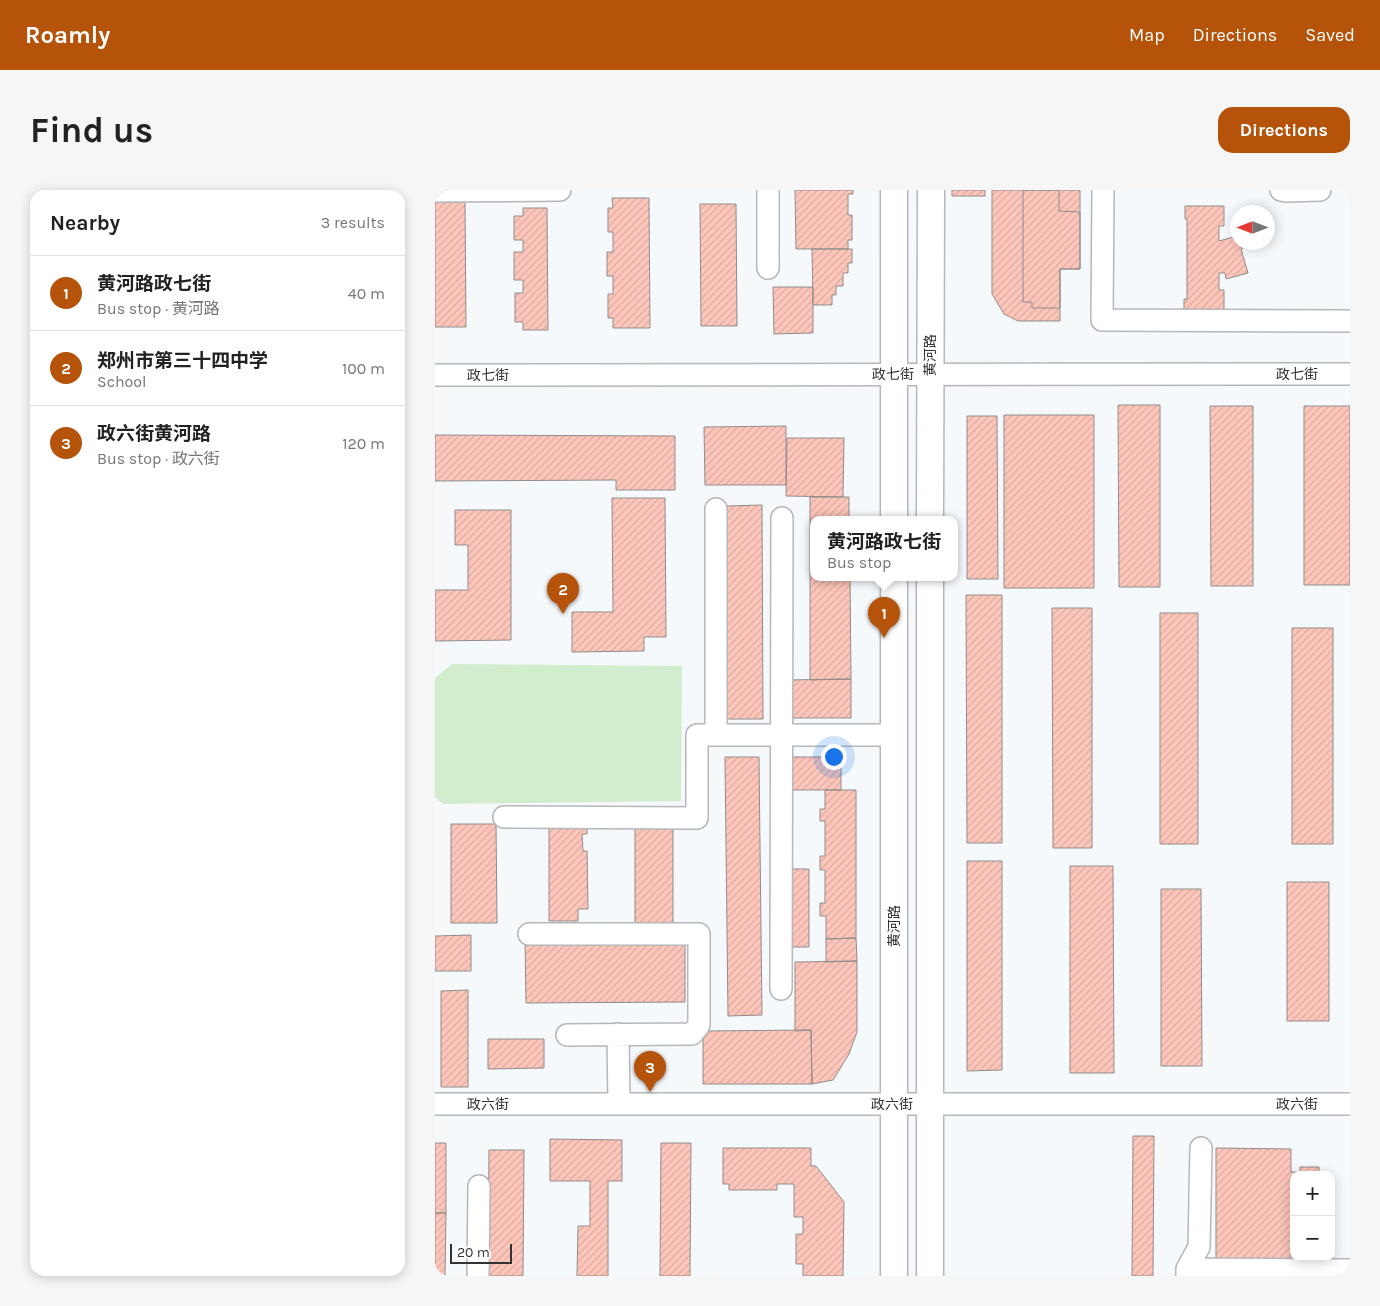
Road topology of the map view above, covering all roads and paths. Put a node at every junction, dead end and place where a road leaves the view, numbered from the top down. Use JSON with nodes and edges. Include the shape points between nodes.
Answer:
{"nodes":[{"id":1,"x":561,"y":190,"type":"edge"},
{"id":2,"x":768,"y":190,"type":"edge"},
{"id":3,"x":894,"y":190,"type":"edge"},
{"id":4,"x":931,"y":190,"type":"edge"},
{"id":5,"x":1103,"y":190,"type":"edge"},
{"id":6,"x":1281,"y":190,"type":"edge"},
{"id":7,"x":1320,"y":190,"type":"edge"},
{"id":8,"x":435,"y":191,"type":"edge"},
{"id":9,"x":768,"y":268,"type":"dead end"},
{"id":10,"x":1350,"y":321,"type":"edge"},
{"id":11,"x":894,"y":374,"type":"junction"},
{"id":12,"x":931,"y":374,"type":"junction"},
{"id":13,"x":1350,"y":374,"type":"edge"},
{"id":14,"x":435,"y":375,"type":"edge"},
{"id":15,"x":716,"y":509,"type":"dead end"},
{"id":16,"x":894,"y":516,"type":"edge"},
{"id":17,"x":930,"y":516,"type":"edge"},
{"id":18,"x":782,"y":518,"type":"dead end"},
{"id":19,"x":894,"y":581,"type":"edge"},
{"id":20,"x":930,"y":581,"type":"edge"},
{"id":21,"x":716,"y":734,"type":"junction"},
{"id":22,"x":782,"y":734,"type":"junction"},
{"id":23,"x":894,"y":735,"type":"junction"},
{"id":24,"x":504,"y":817,"type":"dead end"},
{"id":25,"x":529,"y":934,"type":"dead end"},
{"id":26,"x":781,"y":989,"type":"dead end"},
{"id":27,"x":618,"y":1034,"type":"junction"},
{"id":28,"x":567,"y":1035,"type":"dead end"},
{"id":29,"x":435,"y":1104,"type":"edge"},
{"id":30,"x":619,"y":1104,"type":"junction"},
{"id":31,"x":893,"y":1104,"type":"junction"},
{"id":32,"x":930,"y":1104,"type":"junction"},
{"id":33,"x":1350,"y":1104,"type":"edge"},
{"id":34,"x":1201,"y":1148,"type":"dead end"},
{"id":35,"x":479,"y":1186,"type":"dead end"},
{"id":36,"x":1350,"y":1270,"type":"edge"},
{"id":37,"x":1187,"y":1273,"type":"edge"},
{"id":38,"x":478,"y":1276,"type":"edge"},
{"id":39,"x":893,"y":1276,"type":"edge"},
{"id":40,"x":930,"y":1276,"type":"edge"}],
"edges":[{"from":1,"to":8,"type":"street"},
{"from":2,"to":9,"type":"street"},
{"from":3,"to":11,"type":"main road"},
{"from":4,"to":12,"type":"main road","name":"黄河路"},
{"from":5,"to":10,"type":"street","via":[[1102,320]]},
{"from":6,"to":7,"type":"street"},
{"from":11,"to":12,"type":"street","name":"政七街"},
{"from":11,"to":14,"type":"street","name":"政七街"},
{"from":11,"to":16,"type":"main road"},
{"from":12,"to":13,"type":"street","name":"政七街"},
{"from":12,"to":17,"type":"main road","name":"黄河路"},
{"from":15,"to":21,"type":"street"},
{"from":18,"to":22,"type":"street"},
{"from":19,"to":23,"type":"main road","name":"黄河路"},
{"from":20,"to":32,"type":"main road"},
{"from":21,"to":22,"type":"street"},
{"from":21,"to":24,"type":"street","via":[[697,734],[697,818]]},
{"from":22,"to":23,"type":"street"},
{"from":22,"to":26,"type":"street"},
{"from":23,"to":31,"type":"main road","name":"黄河路"},
{"from":25,"to":27,"type":"street","via":[[699,934],[699,1025],[692,1034]]},
{"from":27,"to":28,"type":"street"},
{"from":27,"to":30,"type":"street"},
{"from":29,"to":30,"type":"street","name":"政六街"},
{"from":30,"to":31,"type":"street","name":"政六街"},
{"from":31,"to":32,"type":"street","name":"政六街"},
{"from":31,"to":39,"type":"main road","name":"黄河路"},
{"from":32,"to":33,"type":"street","name":"政六街"},
{"from":32,"to":40,"type":"main road"},
{"from":34,"to":37,"type":"street","via":[[1199,1247]]},
{"from":35,"to":38,"type":"street"},
{"from":36,"to":37,"type":"street"}]}
